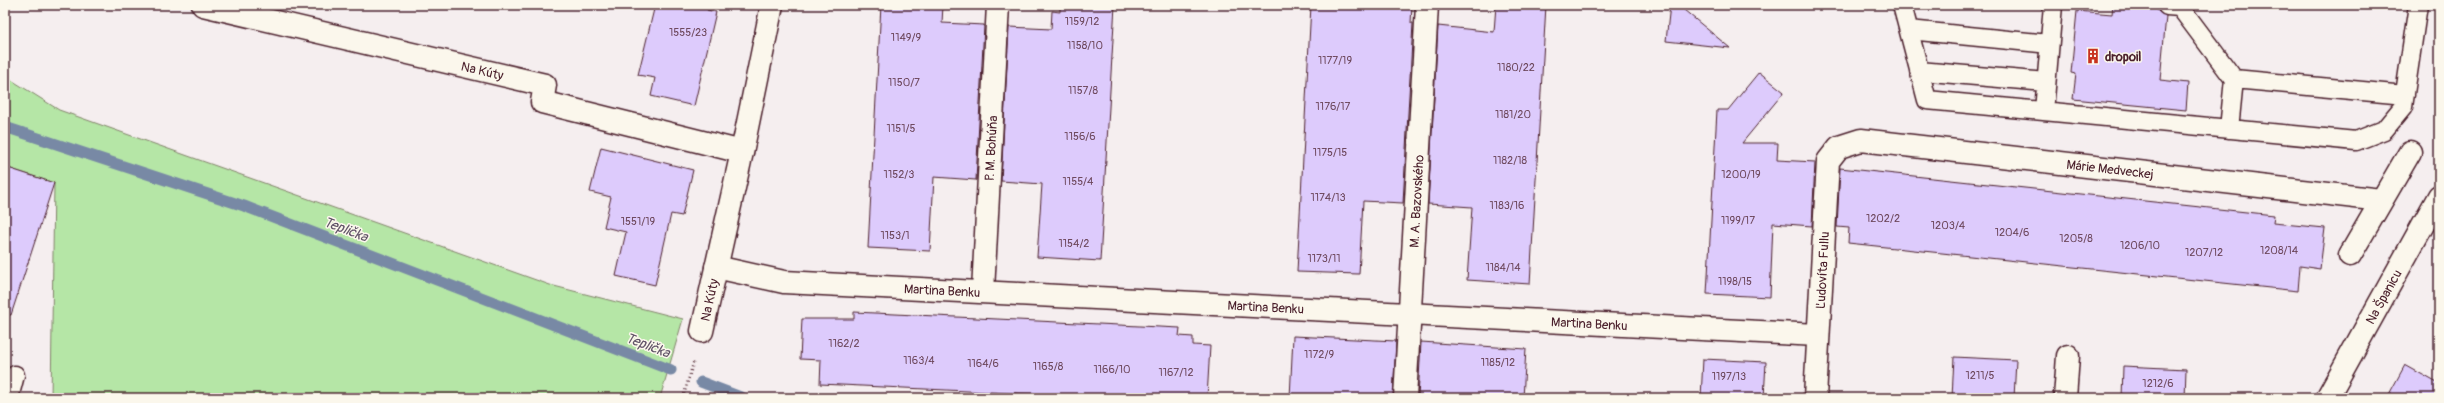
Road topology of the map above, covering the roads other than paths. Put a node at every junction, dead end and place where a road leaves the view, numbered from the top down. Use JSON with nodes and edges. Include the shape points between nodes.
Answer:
{"nodes":[{"id":1,"x":203,"y":5,"type":"edge"},
{"id":2,"x":772,"y":5,"type":"edge"},
{"id":3,"x":998,"y":5,"type":"edge"},
{"id":4,"x":1427,"y":5,"type":"edge"},
{"id":5,"x":1902,"y":5,"type":"edge"},
{"id":6,"x":2053,"y":5,"type":"edge"},
{"id":7,"x":2418,"y":5,"type":"edge"},
{"id":8,"x":2167,"y":6,"type":"edge"},
{"id":9,"x":1909,"y":30,"type":"junction"},
{"id":10,"x":2049,"y":44,"type":"junction"},
{"id":11,"x":1919,"y":71,"type":"junction"},
{"id":12,"x":2234,"y":79,"type":"junction"},
{"id":13,"x":2046,"y":82,"type":"junction"},
{"id":14,"x":2405,"y":96,"type":"junction"},
{"id":15,"x":2044,"y":111,"type":"junction"},
{"id":16,"x":2229,"y":129,"type":"junction"},
{"id":17,"x":1839,"y":147,"type":"joint"},
{"id":18,"x":742,"y":152,"type":"junction"},
{"id":19,"x":2410,"y":152,"type":"dead end"},
{"id":20,"x":2439,"y":196,"type":"edge"},
{"id":21,"x":2381,"y":200,"type":"junction"},
{"id":22,"x":2350,"y":256,"type":"dead end"},
{"id":23,"x":716,"y":267,"type":"junction"},
{"id":24,"x":983,"y":291,"type":"junction"},
{"id":25,"x":1409,"y":313,"type":"junction"},
{"id":26,"x":702,"y":331,"type":"road end"},
{"id":27,"x":1818,"y":336,"type":"junction"},
{"id":28,"x":2068,"y":356,"type":"dead end"},
{"id":29,"x":15,"y":376,"type":"dead end"},
{"id":30,"x":9,"y":398,"type":"edge"},
{"id":31,"x":1405,"y":398,"type":"edge"},
{"id":32,"x":1815,"y":398,"type":"edge"},
{"id":33,"x":2065,"y":398,"type":"edge"},
{"id":34,"x":2327,"y":398,"type":"edge"}],
"edges":[{"from":1,"to":18,"type":"street","name":"Na Kúty","via":[[545,85],[542,102]]},
{"from":2,"to":18,"type":"street","name":"Na Kúty"},
{"from":3,"to":24,"type":"street","name":"P. M. Bohúňa"},
{"from":4,"to":25,"type":"street","name":"M. A. Bazovského"},
{"from":5,"to":9,"type":"lane"},
{"from":6,"to":10,"type":"lane"},
{"from":7,"to":14,"type":"lane"},
{"from":8,"to":12,"type":"lane","via":[[2180,7]]},
{"from":9,"to":10,"type":"lane"},
{"from":9,"to":11,"type":"lane"},
{"from":10,"to":13,"type":"lane"},
{"from":11,"to":13,"type":"lane"},
{"from":11,"to":15,"type":"lane","via":[[1927,100]]},
{"from":12,"to":14,"type":"lane"},
{"from":12,"to":16,"type":"lane"},
{"from":13,"to":15,"type":"lane"},
{"from":14,"to":16,"type":"lane","via":[[2403,107],[2384,130],[2356,141]]},
{"from":15,"to":16,"type":"lane"},
{"from":17,"to":21,"type":"street","name":"Márie Medveckej","via":[[1861,140]]},
{"from":17,"to":27,"type":"street","name":"Ľudovíta Fullu","via":[[1828,161]]},
{"from":18,"to":23,"type":"street","name":"Na Kúty"},
{"from":19,"to":21,"type":"street"},
{"from":20,"to":34,"type":"street","name":"Na Španicu"},
{"from":21,"to":22,"type":"street"},
{"from":23,"to":24,"type":"street","name":"Martina Benku","via":[[784,282]]},
{"from":23,"to":26,"type":"street","name":"Na Kúty"},
{"from":24,"to":25,"type":"street","name":"Martina Benku"},
{"from":25,"to":27,"type":"street","name":"Martina Benku"},
{"from":25,"to":31,"type":"street","name":"M. A. Bazovského"},
{"from":27,"to":32,"type":"street","name":"Ľudovíta Fullu"},
{"from":28,"to":33,"type":"street"},
{"from":29,"to":30,"type":"lane"}]}
